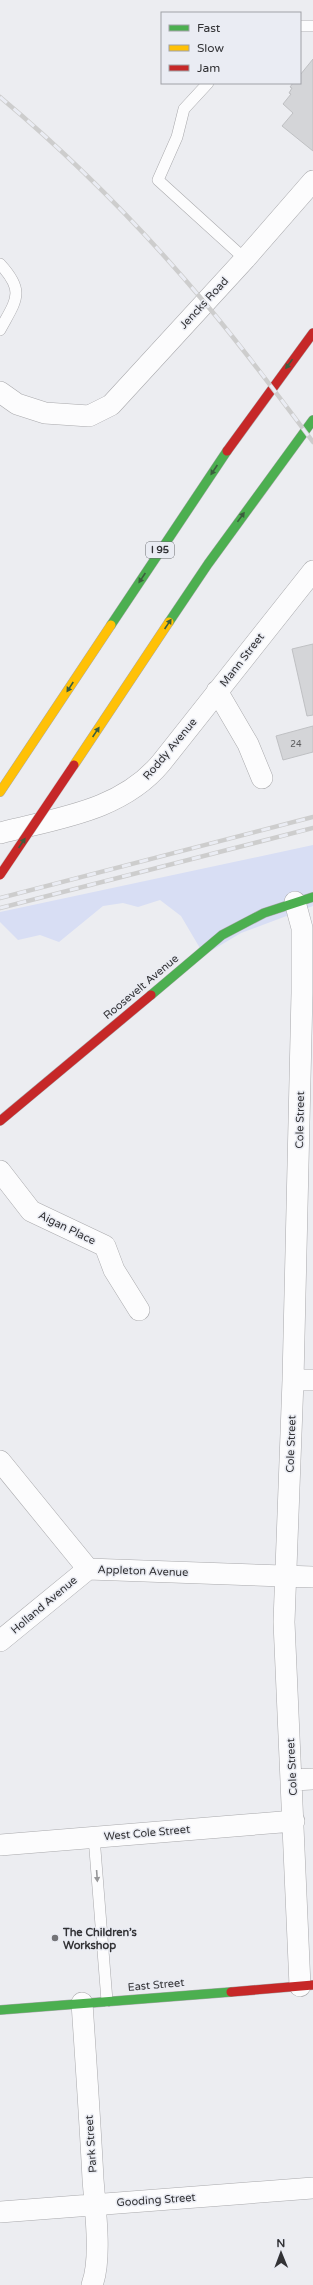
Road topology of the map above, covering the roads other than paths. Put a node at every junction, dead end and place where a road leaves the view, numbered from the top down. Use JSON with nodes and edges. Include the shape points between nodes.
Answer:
{"nodes":[{"id":1,"x":301,"y":26,"type":"edge"},
{"id":2,"x":313,"y":26,"type":"edge"},
{"id":3,"x":207,"y":84,"type":"edge"},
{"id":4,"x":313,"y":181,"type":"edge"},
{"id":5,"x":245,"y":259,"type":"junction"},
{"id":6,"x":0,"y":264,"type":"edge"},
{"id":7,"x":0,"y":330,"type":"edge"},
{"id":8,"x":313,"y":333,"type":"edge"},
{"id":9,"x":0,"y":392,"type":"edge"},
{"id":10,"x":313,"y":420,"type":"edge"},
{"id":11,"x":313,"y":571,"type":"edge"},
{"id":12,"x":218,"y":691,"type":"junction"},
{"id":13,"x":262,"y":778,"type":"dead end"},
{"id":14,"x":0,"y":792,"type":"edge"},
{"id":15,"x":0,"y":833,"type":"edge"},
{"id":16,"x":0,"y":875,"type":"edge"},
{"id":17,"x":304,"y":900,"type":"edge"},
{"id":18,"x":308,"y":993,"type":"edge"},
{"id":19,"x":0,"y":1121,"type":"edge"},
{"id":20,"x":0,"y":1172,"type":"edge"},
{"id":21,"x":306,"y":1183,"type":"edge"},
{"id":22,"x":139,"y":1310,"type":"dead end"},
{"id":23,"x":303,"y":1380,"type":"edge"},
{"id":24,"x":0,"y":1461,"type":"edge"},
{"id":25,"x":88,"y":1569,"type":"junction"},
{"id":26,"x":287,"y":1576,"type":"junction"},
{"id":27,"x":313,"y":1577,"type":"edge"},
{"id":28,"x":0,"y":1641,"type":"edge"},
{"id":29,"x":313,"y":1779,"type":"edge"},
{"id":30,"x":292,"y":1780,"type":"junction"},
{"id":31,"x":294,"y":1821,"type":"junction"},
{"id":32,"x":94,"y":1837,"type":"junction"},
{"id":33,"x":0,"y":1845,"type":"edge"},
{"id":34,"x":307,"y":1985,"type":"edge"},
{"id":35,"x":107,"y":2001,"type":"junction"},
{"id":36,"x":82,"y":2003,"type":"junction"},
{"id":37,"x":0,"y":2010,"type":"edge"},
{"id":38,"x":313,"y":2188,"type":"edge"},
{"id":39,"x":95,"y":2204,"type":"junction"},
{"id":40,"x":0,"y":2212,"type":"edge"},
{"id":41,"x":92,"y":2285,"type":"edge"}],
"edges":[{"from":1,"to":2,"type":"lane"},
{"from":3,"to":5,"type":"lane","via":[[184,109],[177,137],[158,180]]},
{"from":4,"to":5,"type":"street","name":"Jencks Road"},
{"from":5,"to":9,"type":"street","name":"Jencks Road","via":[[112,406],[89,416],[45,414],[17,404]]},
{"from":6,"to":7,"type":"lane","via":[[16,286],[16,298]]},
{"from":8,"to":14,"type":"main road","number":"I 95","one_way":true,"via":[[236,437]]},
{"from":16,"to":10,"type":"main road","one_way":true,"bridge":true,"via":[[208,564]]},
{"from":11,"to":12,"type":"street","name":"Mann Street"},
{"from":12,"to":13,"type":"street","name":"Mann Street","via":[[248,744]]},
{"from":12,"to":15,"type":"street","name":"Roddy Avenue","via":[[154,771],[128,794],[90,810]]},
{"from":17,"to":18,"type":"street","name":"Cole Street","via":[[302,928]]},
{"from":17,"to":19,"type":"main road","name":"Roosevelt Avenue","via":[[250,919],[210,944]]},
{"from":18,"to":21,"type":"street","name":"Cole Street"},
{"from":20,"to":22,"type":"street","name":"Aigan Place","via":[[31,1210],[105,1246],[114,1270]]},
{"from":21,"to":23,"type":"street","name":"Cole Street"},
{"from":23,"to":26,"type":"street","name":"Cole Street"},
{"from":24,"to":25,"type":"street","name":"Appleton Avenue"},
{"from":25,"to":26,"type":"street","name":"Appleton Avenue"},
{"from":25,"to":28,"type":"street","name":"Holland Avenue"},
{"from":26,"to":27,"type":"street","name":"Appleton Avenue"},
{"from":26,"to":30,"type":"street","name":"Cole Street","via":[[284,1622]]},
{"from":29,"to":30,"type":"street"},
{"from":30,"to":31,"type":"street","name":"Cole Street"},
{"from":31,"to":32,"type":"street","name":"West Cole Street"},
{"from":31,"to":34,"type":"street","name":"Cole Street"},
{"from":32,"to":33,"type":"street","name":"West Cole Street"},
{"from":32,"to":35,"type":"lane","one_way":true},
{"from":34,"to":35,"type":"main road","name":"East Street"},
{"from":35,"to":36,"type":"main road","name":"East Street"},
{"from":36,"to":37,"type":"main road","name":"East Street"},
{"from":36,"to":39,"type":"street","name":"Park Street"},
{"from":38,"to":39,"type":"street","name":"Gooding Street"},
{"from":39,"to":40,"type":"street","name":"Gooding Street"},
{"from":39,"to":41,"type":"street","name":"Park Street","via":[[96,2269]]}]}
